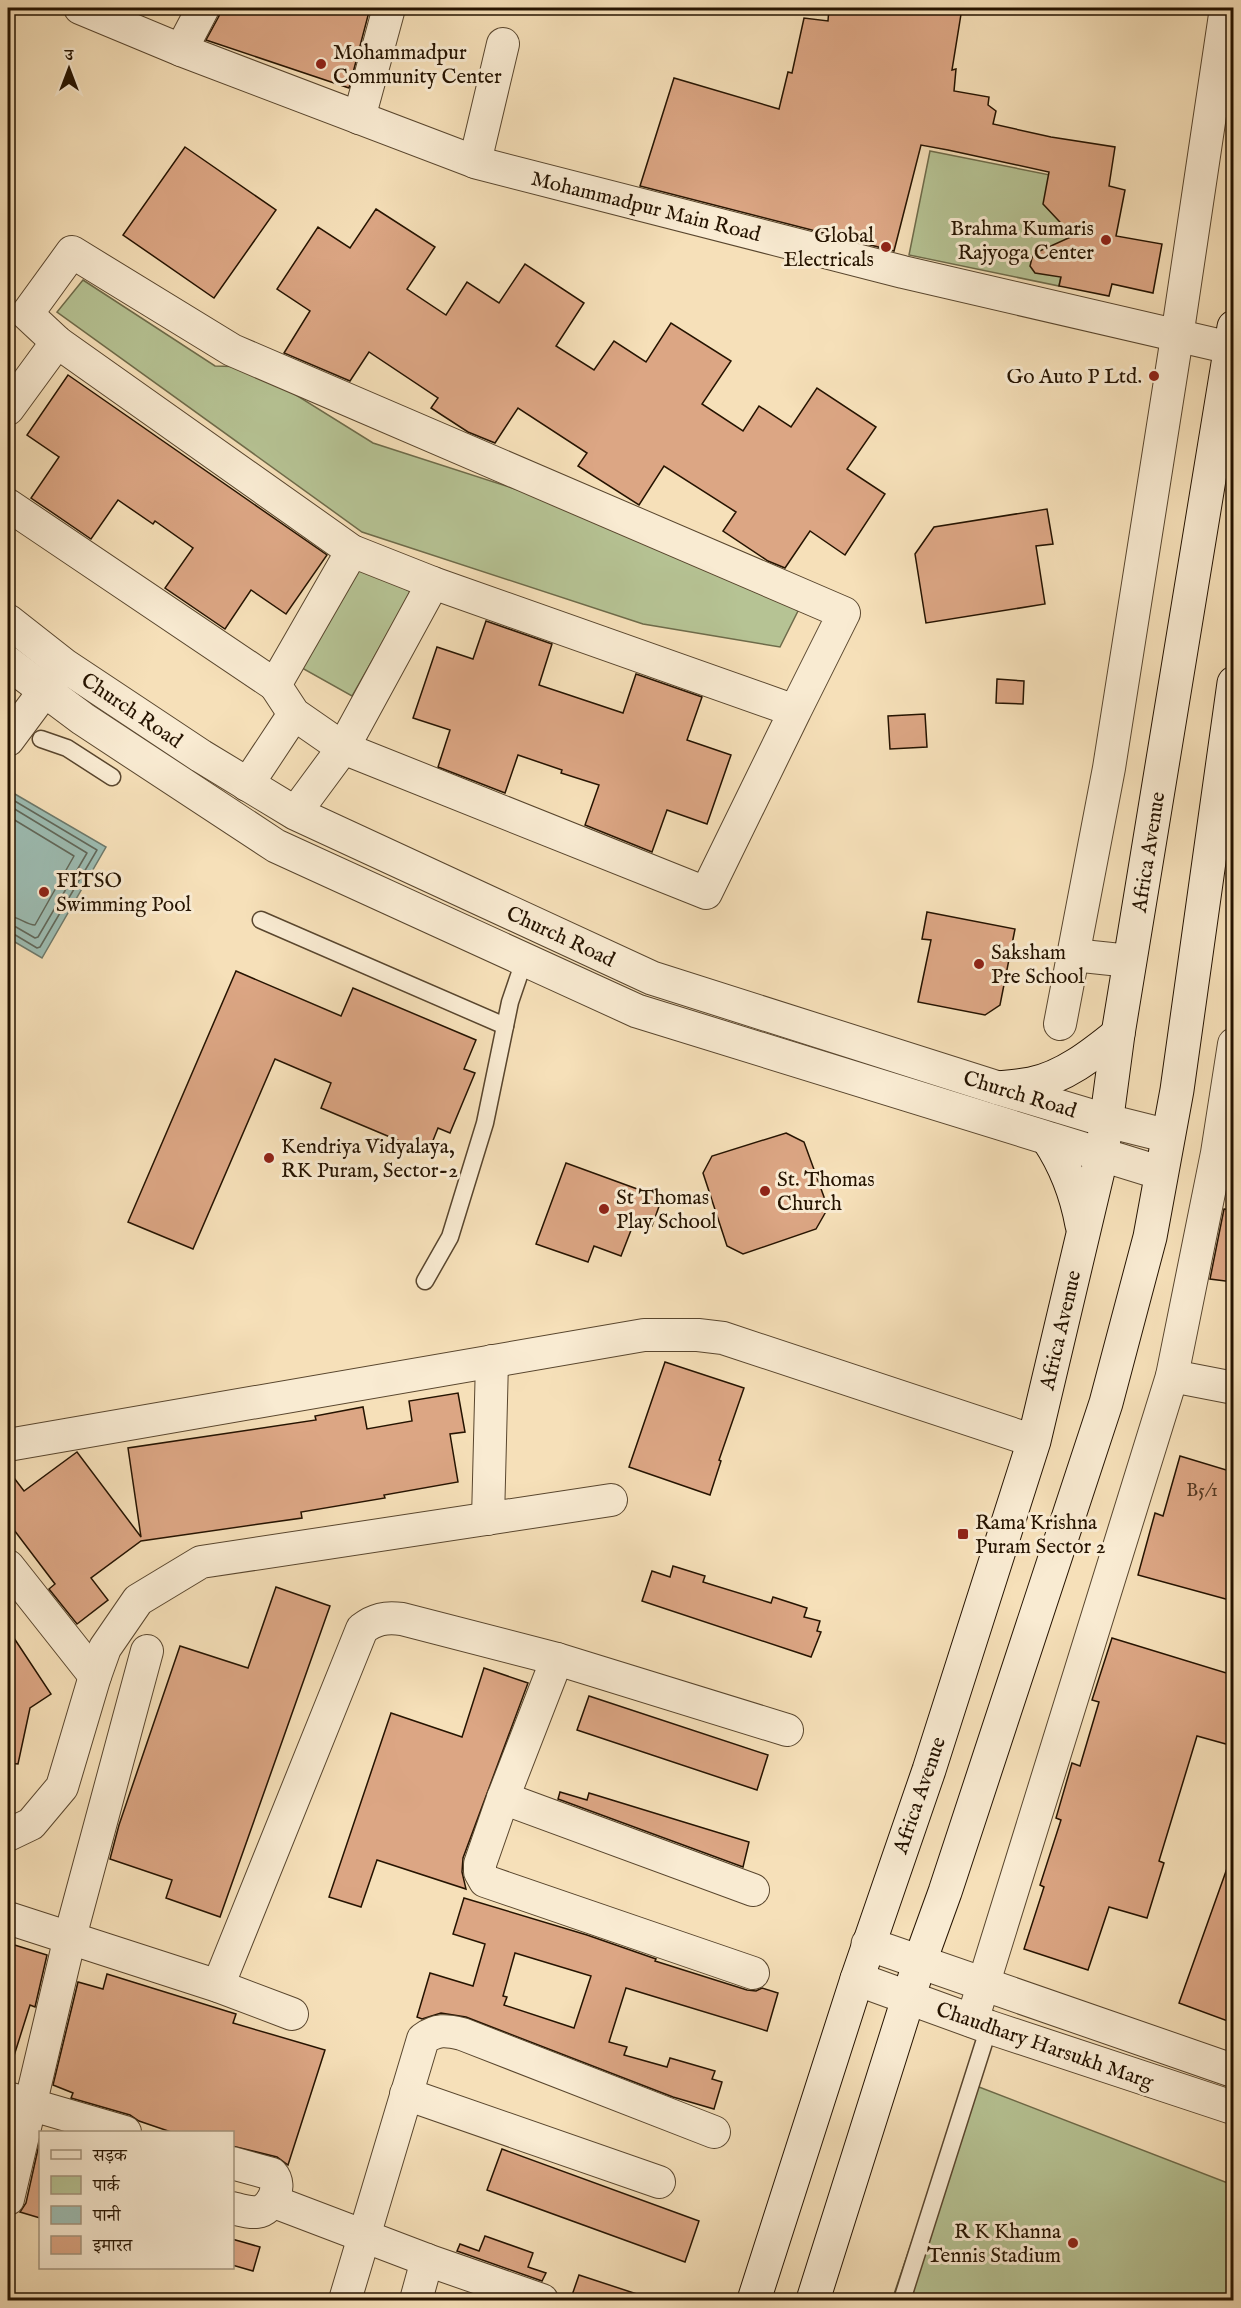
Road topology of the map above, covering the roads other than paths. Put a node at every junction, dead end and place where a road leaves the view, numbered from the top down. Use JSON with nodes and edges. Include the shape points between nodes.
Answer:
{"nodes":[{"id":1,"x":80,"y":8,"type":"edge"},
{"id":2,"x":203,"y":8,"type":"edge"},
{"id":3,"x":389,"y":8,"type":"edge"},
{"id":4,"x":1226,"y":8,"type":"edge"},
{"id":5,"x":503,"y":44,"type":"dead end"},
{"id":6,"x":181,"y":50,"type":"junction"},
{"id":7,"x":359,"y":118,"type":"junction"},
{"id":8,"x":475,"y":162,"type":"junction"},
{"id":9,"x":1177,"y":337,"type":"junction"},
{"id":10,"x":1232,"y":338,"type":"edge"},
{"id":11,"x":57,"y":342,"type":"junction"},
{"id":12,"x":8,"y":409,"type":"edge"},
{"id":13,"x":8,"y":505,"type":"edge"},
{"id":14,"x":352,"y":551,"type":"junction"},
{"id":15,"x":433,"y":583,"type":"junction"},
{"id":16,"x":8,"y":621,"type":"edge"},
{"id":17,"x":8,"y":663,"type":"edge"},
{"id":18,"x":64,"y":665,"type":"junction"},
{"id":19,"x":1233,"y":683,"type":"edge"},
{"id":20,"x":275,"y":685,"type":"junction"},
{"id":21,"x":44,"y":692,"type":"junction"},
{"id":22,"x":795,"y":711,"type":"junction"},
{"id":23,"x":294,"y":714,"type":"junction"},
{"id":24,"x":83,"y":720,"type":"junction"},
{"id":25,"x":41,"y":739,"type":"dead end"},
{"id":26,"x":8,"y":740,"type":"edge"},
{"id":27,"x":67,"y":748,"type":"junction"},
{"id":28,"x":343,"y":748,"type":"junction"},
{"id":29,"x":112,"y":777,"type":"dead end"},
{"id":30,"x":247,"y":784,"type":"junction"},
{"id":31,"x":296,"y":813,"type":"junction"},
{"id":32,"x":261,"y":920,"type":"dead end"},
{"id":33,"x":1073,"y":955,"type":"junction"},
{"id":34,"x":524,"y":960,"type":"junction"},
{"id":35,"x":1130,"y":962,"type":"junction"},
{"id":36,"x":1060,"y":1024,"type":"dead end"},
{"id":37,"x":505,"y":1026,"type":"junction"},
{"id":38,"x":1118,"y":1034,"type":"junction"},
{"id":39,"x":1233,"y":1044,"type":"edge"},
{"id":40,"x":998,"y":1088,"type":"junction"},
{"id":41,"x":1108,"y":1121,"type":"junction"},
{"id":42,"x":1168,"y":1136,"type":"junction"},
{"id":43,"x":1048,"y":1139,"type":"junction"},
{"id":44,"x":1102,"y":1154,"type":"junction"},
{"id":45,"x":1161,"y":1173,"type":"junction"},
{"id":46,"x":1083,"y":1232,"type":"junction"},
{"id":47,"x":425,"y":1281,"type":"dead end"},
{"id":48,"x":492,"y":1361,"type":"junction"},
{"id":49,"x":1173,"y":1376,"type":"junction"},
{"id":50,"x":1233,"y":1388,"type":"edge"},
{"id":51,"x":1034,"y":1441,"type":"junction"},
{"id":52,"x":8,"y":1444,"type":"edge"},
{"id":53,"x":611,"y":1500,"type":"dead end"},
{"id":54,"x":488,"y":1519,"type":"junction"},
{"id":55,"x":8,"y":1566,"type":"edge"},
{"id":56,"x":147,"y":1651,"type":"dead end"},
{"id":57,"x":557,"y":1659,"type":"junction"},
{"id":58,"x":95,"y":1676,"type":"junction"},
{"id":59,"x":787,"y":1730,"type":"dead end"},
{"id":60,"x":503,"y":1798,"type":"junction"},
{"id":61,"x":917,"y":1801,"type":"junction"},
{"id":62,"x":8,"y":1835,"type":"edge"},
{"id":63,"x":753,"y":1890,"type":"dead end"},
{"id":64,"x":8,"y":1918,"type":"edge"},
{"id":65,"x":70,"y":1937,"type":"junction"},
{"id":66,"x":868,"y":1944,"type":"junction"},
{"id":67,"x":920,"y":1961,"type":"junction"},
{"id":68,"x":753,"y":1973,"type":"dead end"},
{"id":69,"x":856,"y":1979,"type":"junction"},
{"id":70,"x":983,"y":1985,"type":"junction"},
{"id":71,"x":218,"y":1986,"type":"junction"},
{"id":72,"x":908,"y":1998,"type":"junction"},
{"id":73,"x":292,"y":2014,"type":"dead end"},
{"id":74,"x":981,"y":2024,"type":"junction"},
{"id":75,"x":1233,"y":2071,"type":"edge"},
{"id":76,"x":406,"y":2094,"type":"junction"},
{"id":77,"x":19,"y":2102,"type":"edge"},
{"id":78,"x":1233,"y":2108,"type":"edge"},
{"id":79,"x":118,"y":2131,"type":"edge"},
{"id":80,"x":714,"y":2132,"type":"dead end"},
{"id":81,"x":31,"y":2152,"type":"edge"},
{"id":82,"x":234,"y":2164,"type":"edge"},
{"id":83,"x":659,"y":2182,"type":"dead end"},
{"id":84,"x":792,"y":2183,"type":"junction"},
{"id":85,"x":8,"y":2199,"type":"edge"},
{"id":86,"x":272,"y":2201,"type":"junction"},
{"id":87,"x":234,"y":2208,"type":"edge"},
{"id":88,"x":364,"y":2237,"type":"junction"},
{"id":89,"x":427,"y":2260,"type":"junction"},
{"id":90,"x":345,"y":2301,"type":"edge"},
{"id":91,"x":416,"y":2301,"type":"edge"},
{"id":92,"x":542,"y":2301,"type":"edge"},
{"id":93,"x":754,"y":2301,"type":"edge"},
{"id":94,"x":813,"y":2301,"type":"edge"},
{"id":95,"x":902,"y":2301,"type":"edge"}],
"edges":[{"from":1,"to":6,"type":"street","name":"Mohammadpur Main Road"},
{"from":2,"to":6,"type":"street"},
{"from":3,"to":7,"type":"street"},
{"from":4,"to":9,"type":"street"},
{"from":5,"to":8,"type":"street"},
{"from":6,"to":7,"type":"street","name":"Mohammadpur Main Road"},
{"from":7,"to":8,"type":"street","name":"Mohammadpur Main Road"},
{"from":8,"to":9,"type":"street","name":"Mohammadpur Main Road","via":[[903,272]]},
{"from":9,"to":10,"type":"street","name":"Mohammadpur Main Road"},
{"from":9,"to":33,"type":"street","via":[[1109,768]]},
{"from":10,"to":35,"type":"main road","name":"Africa Avenue"},
{"from":11,"to":12,"type":"street"},
{"from":11,"to":14,"type":"street"},
{"from":11,"to":22,"type":"street","via":[[27,314],[72,252],[232,350],[844,613]]},
{"from":13,"to":20,"type":"street"},
{"from":14,"to":15,"type":"street"},
{"from":14,"to":20,"type":"street"},
{"from":15,"to":22,"type":"street"},
{"from":15,"to":28,"type":"street"},
{"from":16,"to":18,"type":"main road","name":"Church Road"},
{"from":17,"to":21,"type":"main road","name":"Church Road"},
{"from":18,"to":21,"type":"street"},
{"from":18,"to":30,"type":"main road","name":"Church Road"},
{"from":19,"to":42,"type":"main road"},
{"from":20,"to":23,"type":"street"},
{"from":21,"to":24,"type":"main road","name":"Church Road"},
{"from":21,"to":26,"type":"street"},
{"from":22,"to":28,"type":"street","via":[[706,893]]},
{"from":23,"to":28,"type":"street"},
{"from":23,"to":30,"type":"street"},
{"from":24,"to":27,"type":"lane"},
{"from":24,"to":34,"type":"main road","name":"Church Road","via":[[276,846]]},
{"from":25,"to":27,"type":"lane"},
{"from":27,"to":29,"type":"lane"},
{"from":28,"to":31,"type":"street"},
{"from":30,"to":31,"type":"main road","name":"Church Road"},
{"from":31,"to":40,"type":"main road","name":"Church Road","via":[[652,978]]},
{"from":32,"to":37,"type":"lane"},
{"from":33,"to":35,"type":"street"},
{"from":33,"to":36,"type":"street"},
{"from":34,"to":37,"type":"lane"},
{"from":34,"to":43,"type":"main road","name":"Church Road","via":[[637,1011]]},
{"from":35,"to":38,"type":"main road","name":"Africa Avenue"},
{"from":37,"to":47,"type":"lane","via":[[485,1123],[454,1225]]},
{"from":38,"to":40,"type":"main road","via":[[1064,1072],[1033,1084]]},
{"from":38,"to":41,"type":"main road","name":"Africa Avenue"},
{"from":39,"to":49,"type":"street","via":[[1217,1153]]},
{"from":40,"to":41,"type":"main road","name":"Church Road"},
{"from":41,"to":42,"type":"main road","name":"Church Road"},
{"from":41,"to":44,"type":"main road","name":"Africa Avenue"},
{"from":42,"to":45,"type":"main road"},
{"from":43,"to":44,"type":"main road","name":"Church Road"},
{"from":43,"to":46,"type":"main road","via":[[1063,1161],[1076,1195]]},
{"from":44,"to":45,"type":"main road","name":"Church Road"},
{"from":44,"to":46,"type":"main road","name":"Africa Avenue"},
{"from":45,"to":67,"type":"main road","via":[[1150,1237],[1106,1403]]},
{"from":46,"to":51,"type":"main road","name":"Africa Avenue"},
{"from":48,"to":51,"type":"street","via":[[644,1335],[723,1338]]},
{"from":48,"to":52,"type":"street"},
{"from":48,"to":54,"type":"street"},
{"from":49,"to":50,"type":"street"},
{"from":49,"to":70,"type":"street"},
{"from":51,"to":61,"type":"main road","name":"Africa Avenue"},
{"from":53,"to":54,"type":"street"},
{"from":54,"to":58,"type":"street","via":[[201,1562],[138,1600],[105,1648]]},
{"from":55,"to":58,"type":"street"},
{"from":56,"to":65,"type":"street"},
{"from":57,"to":59,"type":"street"},
{"from":57,"to":60,"type":"street"},
{"from":57,"to":71,"type":"street","via":[[402,1618],[386,1617],[362,1629]]},
{"from":58,"to":62,"type":"street","via":[[62,1787],[31,1824]]},
{"from":60,"to":63,"type":"street"},
{"from":60,"to":68,"type":"street","via":[[480,1864],[485,1881]]},
{"from":61,"to":66,"type":"main road","name":"Africa Avenue"},
{"from":61,"to":84,"type":"main road","via":[[899,1812],[879,1843],[845,1944],[787,2138]]},
{"from":64,"to":65,"type":"street"},
{"from":65,"to":71,"type":"street"},
{"from":65,"to":77,"type":"street"},
{"from":66,"to":67,"type":"main road","name":"Chaudhary Harsukh Marg"},
{"from":66,"to":69,"type":"main road","name":"Africa Avenue"},
{"from":67,"to":70,"type":"main road","name":"Chaudhary Harsukh Marg"},
{"from":67,"to":72,"type":"main road"},
{"from":69,"to":72,"type":"main road","name":"Chaudhary Harsukh Marg"},
{"from":69,"to":84,"type":"main road","name":"Africa Avenue"},
{"from":70,"to":74,"type":"street"},
{"from":70,"to":75,"type":"main road","name":"Chaudhary Harsukh Marg"},
{"from":71,"to":73,"type":"street"},
{"from":72,"to":74,"type":"main road","name":"Chaudhary Harsukh Marg"},
{"from":72,"to":94,"type":"main road"},
{"from":74,"to":78,"type":"main road","name":"Chaudhary Harsukh Marg"},
{"from":74,"to":95,"type":"lane"},
{"from":76,"to":80,"type":"street","via":[[423,2039],[440,2030],[449,2031]]},
{"from":76,"to":83,"type":"street"},
{"from":76,"to":88,"type":"street"},
{"from":77,"to":79,"type":"street"},
{"from":77,"to":81,"type":"street"},
{"from":81,"to":85,"type":"street"},
{"from":82,"to":86,"type":"street","via":[[272,2174],[277,2188]]},
{"from":84,"to":93,"type":"main road","name":"Africa Avenue"},
{"from":86,"to":87,"type":"street","via":[[258,2212]]},
{"from":86,"to":88,"type":"street"},
{"from":88,"to":89,"type":"street"},
{"from":88,"to":90,"type":"street"},
{"from":89,"to":91,"type":"street"},
{"from":89,"to":92,"type":"street"}]}
